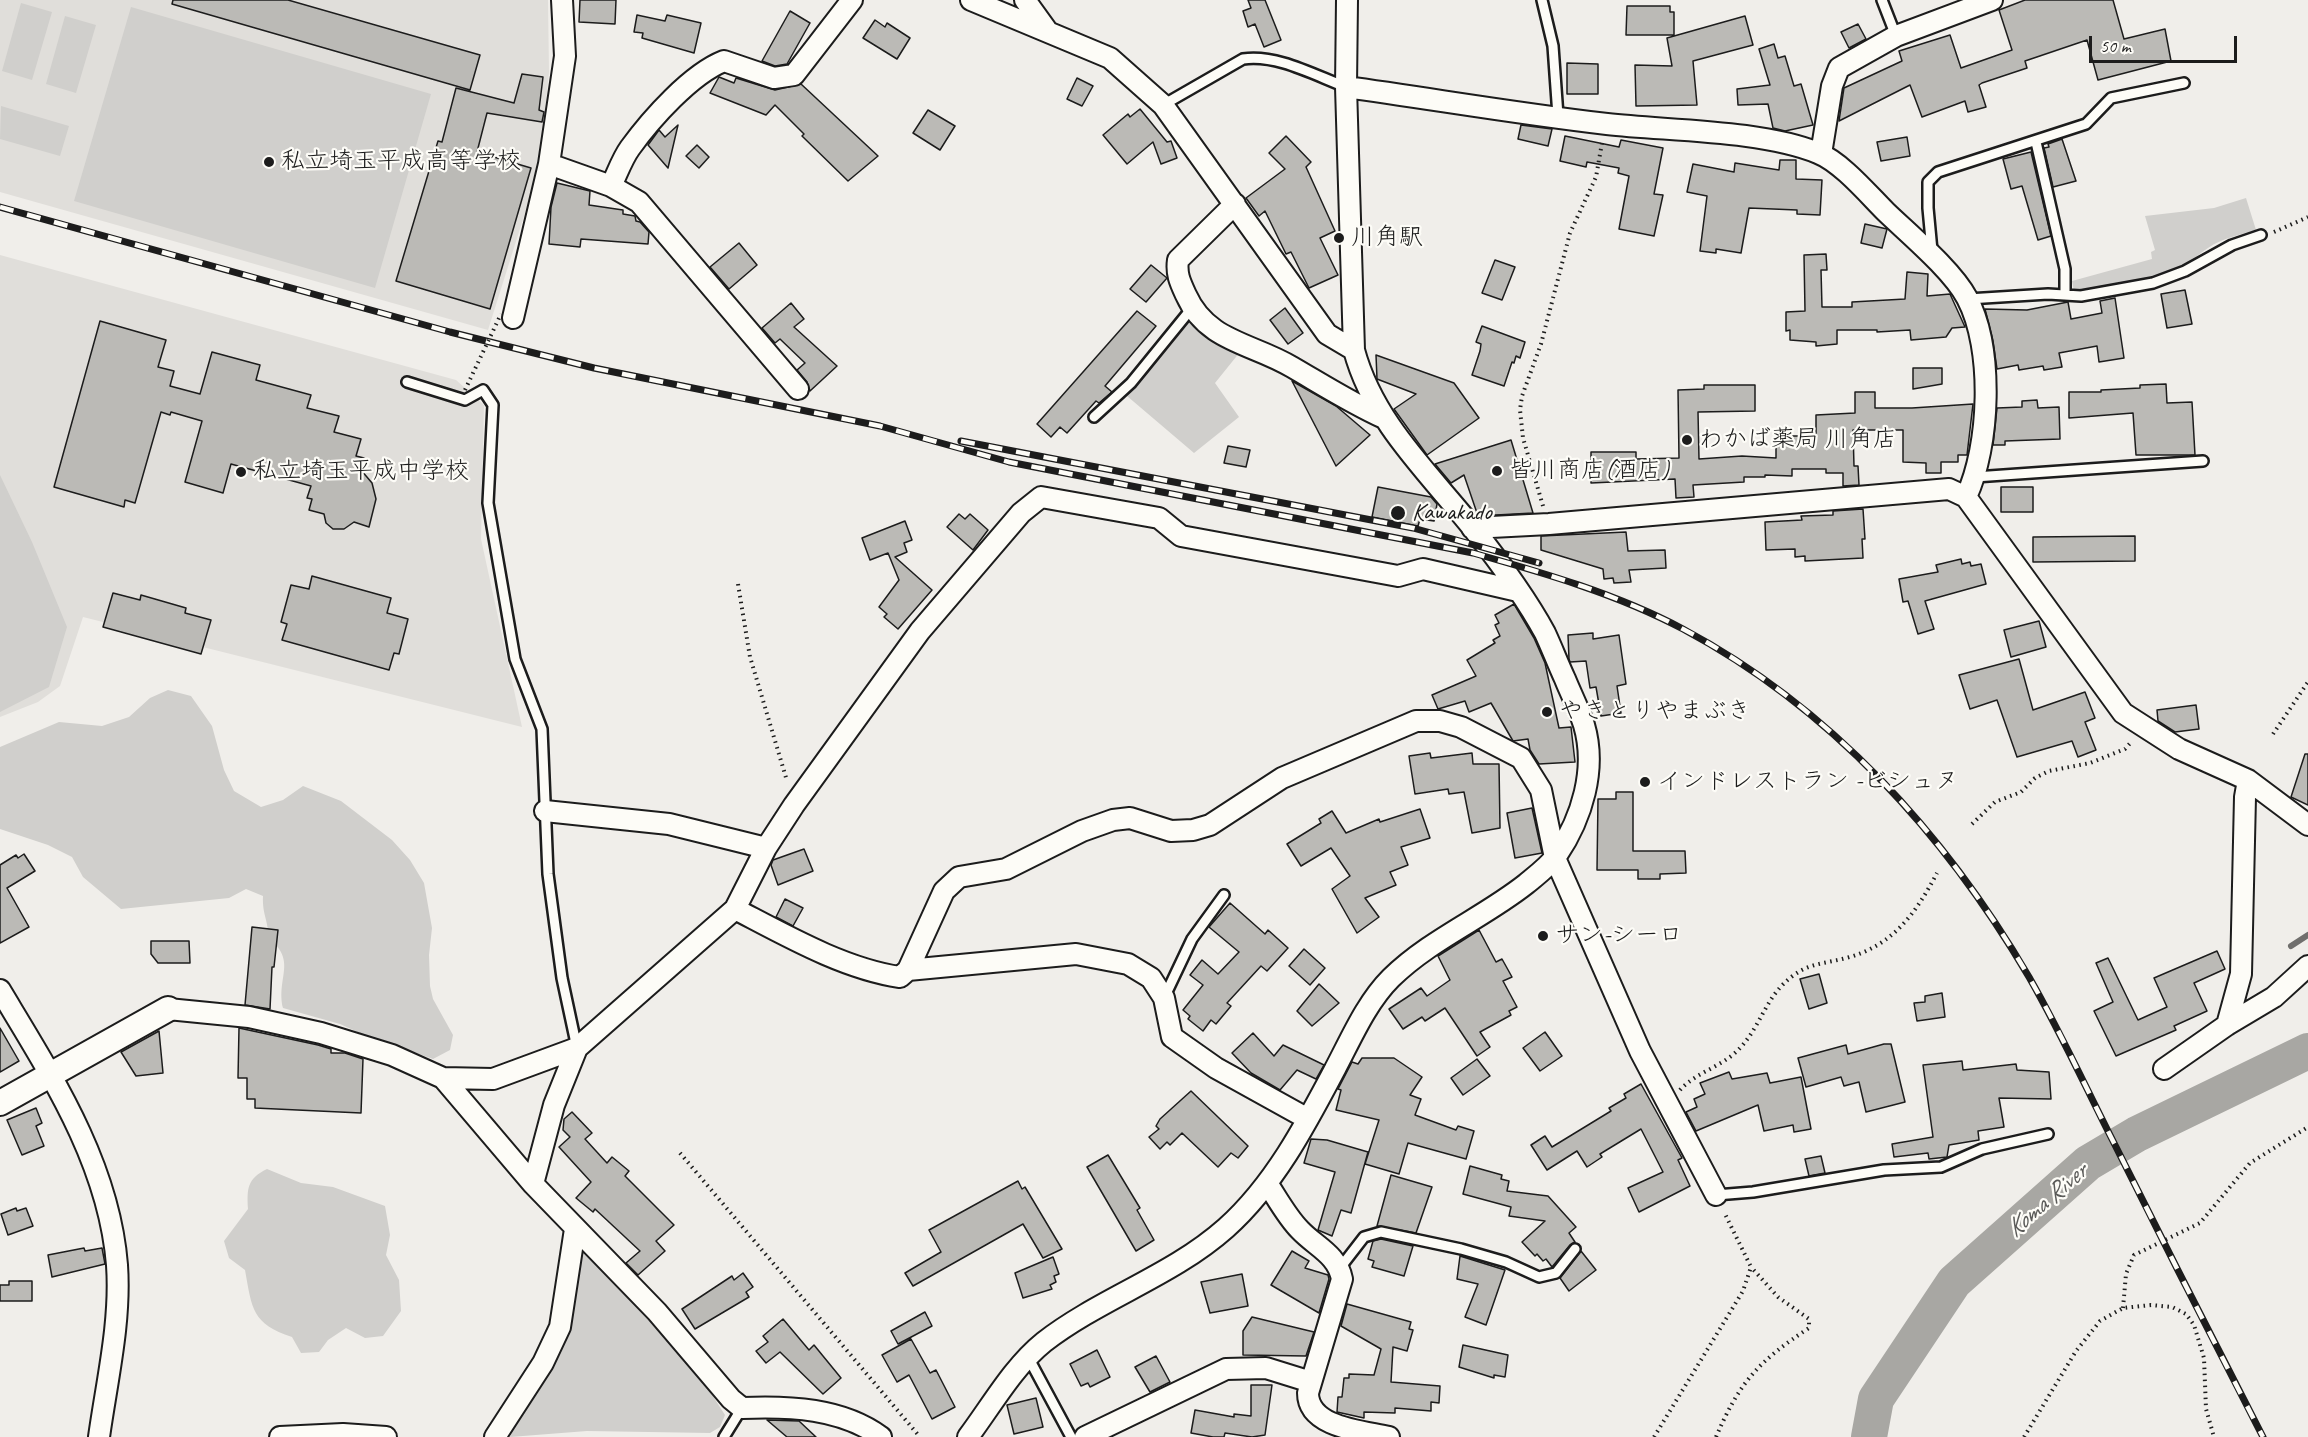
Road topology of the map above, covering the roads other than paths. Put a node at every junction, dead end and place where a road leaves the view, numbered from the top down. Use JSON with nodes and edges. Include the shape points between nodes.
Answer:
{"nodes":[{"id":1,"x":562,"y":0,"type":"edge"},
{"id":2,"x":852,"y":0,"type":"edge"},
{"id":3,"x":971,"y":0,"type":"edge"},
{"id":4,"x":1024,"y":0,"type":"edge"},
{"id":5,"x":1542,"y":0,"type":"edge"},
{"id":6,"x":1882,"y":0,"type":"edge"},
{"id":7,"x":1992,"y":0,"type":"edge"},
{"id":8,"x":1349,"y":3,"type":"edge"},
{"id":9,"x":1046,"y":29,"type":"junction"},
{"id":10,"x":1896,"y":36,"type":"junction"},
{"id":11,"x":2184,"y":83,"type":"dead end"},
{"id":12,"x":1346,"y":87,"type":"junction"},
{"id":13,"x":1163,"y":105,"type":"junction"},
{"id":14,"x":1558,"y":116,"type":"junction"},
{"id":15,"x":2036,"y":142,"type":"junction"},
{"id":16,"x":1821,"y":154,"type":"junction"},
{"id":17,"x":549,"y":164,"type":"junction"},
{"id":18,"x":610,"y":186,"type":"junction"},
{"id":19,"x":1235,"y":204,"type":"junction"},
{"id":20,"x":2262,"y":236,"type":"road end"},
{"id":21,"x":1933,"y":259,"type":"junction"},
{"id":22,"x":2065,"y":295,"type":"junction"},
{"id":23,"x":1968,"y":299,"type":"junction"},
{"id":24,"x":1192,"y":308,"type":"junction"},
{"id":25,"x":507,"y":316,"type":"road end"},
{"id":26,"x":1354,"y":350,"type":"junction"},
{"id":27,"x":407,"y":382,"type":"dead end"},
{"id":28,"x":798,"y":389,"type":"dead end"},
{"id":29,"x":1094,"y":417,"type":"dead end"},
{"id":30,"x":1384,"y":418,"type":"junction"},
{"id":31,"x":2203,"y":461,"type":"dead end"},
{"id":32,"x":1976,"y":477,"type":"junction"},
{"id":33,"x":1966,"y":497,"type":"junction"},
{"id":34,"x":1472,"y":528,"type":"junction"},
{"id":35,"x":1518,"y":591,"type":"junction"},
{"id":36,"x":2248,"y":780,"type":"junction"},
{"id":37,"x":545,"y":811,"type":"junction"},
{"id":38,"x":2308,"y":825,"type":"edge"},
{"id":39,"x":765,"y":848,"type":"junction"},
{"id":40,"x":1555,"y":858,"type":"junction"},
{"id":41,"x":1224,"y":895,"type":"dead end"},
{"id":42,"x":735,"y":909,"type":"junction"},
{"id":43,"x":2308,"y":966,"type":"edge"},
{"id":44,"x":908,"y":970,"type":"junction"},
{"id":45,"x":0,"y":990,"type":"edge"},
{"id":46,"x":1164,"y":998,"type":"junction"},
{"id":47,"x":168,"y":1009,"type":"joint"},
{"id":48,"x":2227,"y":1025,"type":"junction"},
{"id":49,"x":578,"y":1048,"type":"junction"},
{"id":50,"x":2164,"y":1069,"type":"dead end"},
{"id":51,"x":52,"y":1077,"type":"junction"},
{"id":52,"x":443,"y":1078,"type":"junction"},
{"id":53,"x":0,"y":1103,"type":"edge"},
{"id":54,"x":1308,"y":1119,"type":"junction"},
{"id":55,"x":2048,"y":1134,"type":"dead end"},
{"id":56,"x":1266,"y":1183,"type":"junction"},
{"id":57,"x":533,"y":1184,"type":"junction"},
{"id":58,"x":1716,"y":1195,"type":"joint"},
{"id":59,"x":575,"y":1229,"type":"junction"},
{"id":60,"x":1575,"y":1249,"type":"dead end"},
{"id":61,"x":1340,"y":1268,"type":"junction"},
{"id":62,"x":1028,"y":1357,"type":"junction"},
{"id":63,"x":1311,"y":1382,"type":"junction"},
{"id":64,"x":742,"y":1408,"type":"junction"},
{"id":65,"x":99,"y":1437,"type":"edge"},
{"id":66,"x":284,"y":1437,"type":"edge"},
{"id":67,"x":386,"y":1437,"type":"edge"},
{"id":68,"x":495,"y":1437,"type":"edge"},
{"id":69,"x":724,"y":1437,"type":"edge"},
{"id":70,"x":881,"y":1437,"type":"edge"},
{"id":71,"x":968,"y":1437,"type":"edge"},
{"id":72,"x":1071,"y":1437,"type":"edge"},
{"id":73,"x":1085,"y":1437,"type":"edge"},
{"id":74,"x":1389,"y":1437,"type":"edge"}],
"edges":[{"from":1,"to":17,"type":"street","via":[[565,56]]},
{"from":2,"to":18,"type":"street","via":[[794,75],[774,78],[724,61],[707,68],[628,149]]},
{"from":3,"to":9,"type":"street"},
{"from":4,"to":9,"type":"street"},
{"from":5,"to":14,"type":"lane","via":[[1553,46]]},
{"from":6,"to":10,"type":"lane"},
{"from":7,"to":10,"type":"street"},
{"from":8,"to":12,"type":"street"},
{"from":9,"to":13,"type":"street","via":[[1110,58]]},
{"from":10,"to":16,"type":"street","via":[[1839,68],[1832,86]]},
{"from":11,"to":15,"type":"lane","via":[[2110,99],[2086,124]]},
{"from":12,"to":13,"type":"lane","via":[[1257,57],[1243,59]]},
{"from":12,"to":14,"type":"street"},
{"from":12,"to":26,"type":"street"},
{"from":13,"to":19,"type":"street"},
{"from":14,"to":16,"type":"street","via":[[1788,142]]},
{"from":15,"to":21,"type":"lane","via":[[1938,172],[1928,182]]},
{"from":15,"to":22,"type":"lane","via":[[2065,269]]},
{"from":16,"to":21,"type":"street","via":[[1853,179]]},
{"from":17,"to":18,"type":"street"},
{"from":17,"to":25,"type":"street"},
{"from":18,"to":28,"type":"street","via":[[639,202]]},
{"from":19,"to":24,"type":"street","via":[[1178,260],[1176,272]]},
{"from":19,"to":26,"type":"street","via":[[1326,334]]},
{"from":20,"to":22,"type":"lane","via":[[2232,245],[2185,271],[2153,283],[2081,296]]},
{"from":21,"to":23,"type":"street"},
{"from":22,"to":23,"type":"lane"},
{"from":23,"to":32,"type":"street","via":[[1986,375]]},
{"from":24,"to":29,"type":"lane","via":[[1131,383]]},
{"from":24,"to":30,"type":"street","via":[[1214,332],[1290,366],[1352,404]]},
{"from":26,"to":30,"type":"street","via":[[1362,381]]},
{"from":27,"to":37,"type":"lane","via":[[465,400],[483,390],[493,405],[488,503],[515,659],[543,729]]},
{"from":30,"to":34,"type":"street"},
{"from":31,"to":32,"type":"lane"},
{"from":32,"to":33,"type":"street"},
{"from":33,"to":34,"type":"street","via":[[1949,489],[1930,488]]},
{"from":33,"to":36,"type":"street","via":[[2123,713],[2179,749]]},
{"from":34,"to":35,"type":"street"},
{"from":35,"to":39,"type":"street","via":[[1423,569],[1398,576],[1181,536],[1159,518],[1041,498],[1021,513],[920,631]]},
{"from":35,"to":40,"type":"street","via":[[1545,634],[1585,729],[1589,757],[1588,779],[1569,835]]},
{"from":36,"to":38,"type":"street"},
{"from":36,"to":48,"type":"street","via":[[2241,974]]},
{"from":37,"to":39,"type":"street","via":[[669,824]]},
{"from":37,"to":49,"type":"lane","via":[[548,874],[562,978]]},
{"from":39,"to":42,"type":"street"},
{"from":40,"to":44,"type":"street","via":[[1542,790],[1521,758],[1461,728],[1440,721],[1416,721],[1282,778],[1210,825],[1171,831],[1130,818],[1113,820],[1006,869],[959,877],[944,891]]},
{"from":40,"to":54,"type":"street","via":[[1510,897],[1422,952],[1388,981],[1359,1022]]},
{"from":40,"to":58,"type":"street","via":[[1640,1051]]},
{"from":41,"to":46,"type":"lane","via":[[1192,939]]},
{"from":42,"to":44,"type":"street","via":[[807,946],[886,975],[900,977]]},
{"from":42,"to":49,"type":"street"},
{"from":43,"to":48,"type":"street","via":[[2274,997]]},
{"from":44,"to":46,"type":"street","via":[[1076,954],[1128,964],[1150,978]]},
{"from":45,"to":51,"type":"street"},
{"from":46,"to":54,"type":"street","via":[[1172,1037],[1216,1068]]},
{"from":47,"to":51,"type":"street"},
{"from":47,"to":52,"type":"street","via":[[249,1017],[321,1033],[392,1055]]},
{"from":48,"to":50,"type":"street"},
{"from":49,"to":52,"type":"street","via":[[493,1079]]},
{"from":49,"to":57,"type":"street","via":[[554,1105]]},
{"from":51,"to":53,"type":"street"},
{"from":51,"to":65,"type":"street","via":[[85,1143],[104,1200],[117,1264],[117,1316]]},
{"from":52,"to":57,"type":"street"},
{"from":54,"to":56,"type":"street"},
{"from":55,"to":58,"type":"lane","via":[[1982,1149],[1941,1167],[1884,1170]]},
{"from":56,"to":61,"type":"street","via":[[1299,1229],[1331,1255]]},
{"from":56,"to":62,"type":"street","via":[[1225,1229],[1187,1258],[1076,1319]]},
{"from":57,"to":59,"type":"street"},
{"from":59,"to":64,"type":"street","via":[[657,1312],[730,1399]]},
{"from":59,"to":68,"type":"street","via":[[560,1327],[543,1363]]},
{"from":60,"to":61,"type":"lane","via":[[1556,1273],[1539,1277],[1461,1249],[1381,1232],[1364,1237]]},
{"from":61,"to":63,"type":"street","via":[[1338,1296]]},
{"from":62,"to":71,"type":"street"},
{"from":62,"to":72,"type":"lane"},
{"from":63,"to":73,"type":"street","via":[[1266,1368],[1226,1369]]},
{"from":63,"to":74,"type":"street","via":[[1308,1404],[1317,1416],[1342,1427]]},
{"from":64,"to":69,"type":"lane"},
{"from":64,"to":70,"type":"street","via":[[780,1406],[815,1411],[848,1419]]},
{"from":66,"to":67,"type":"street"}]}
